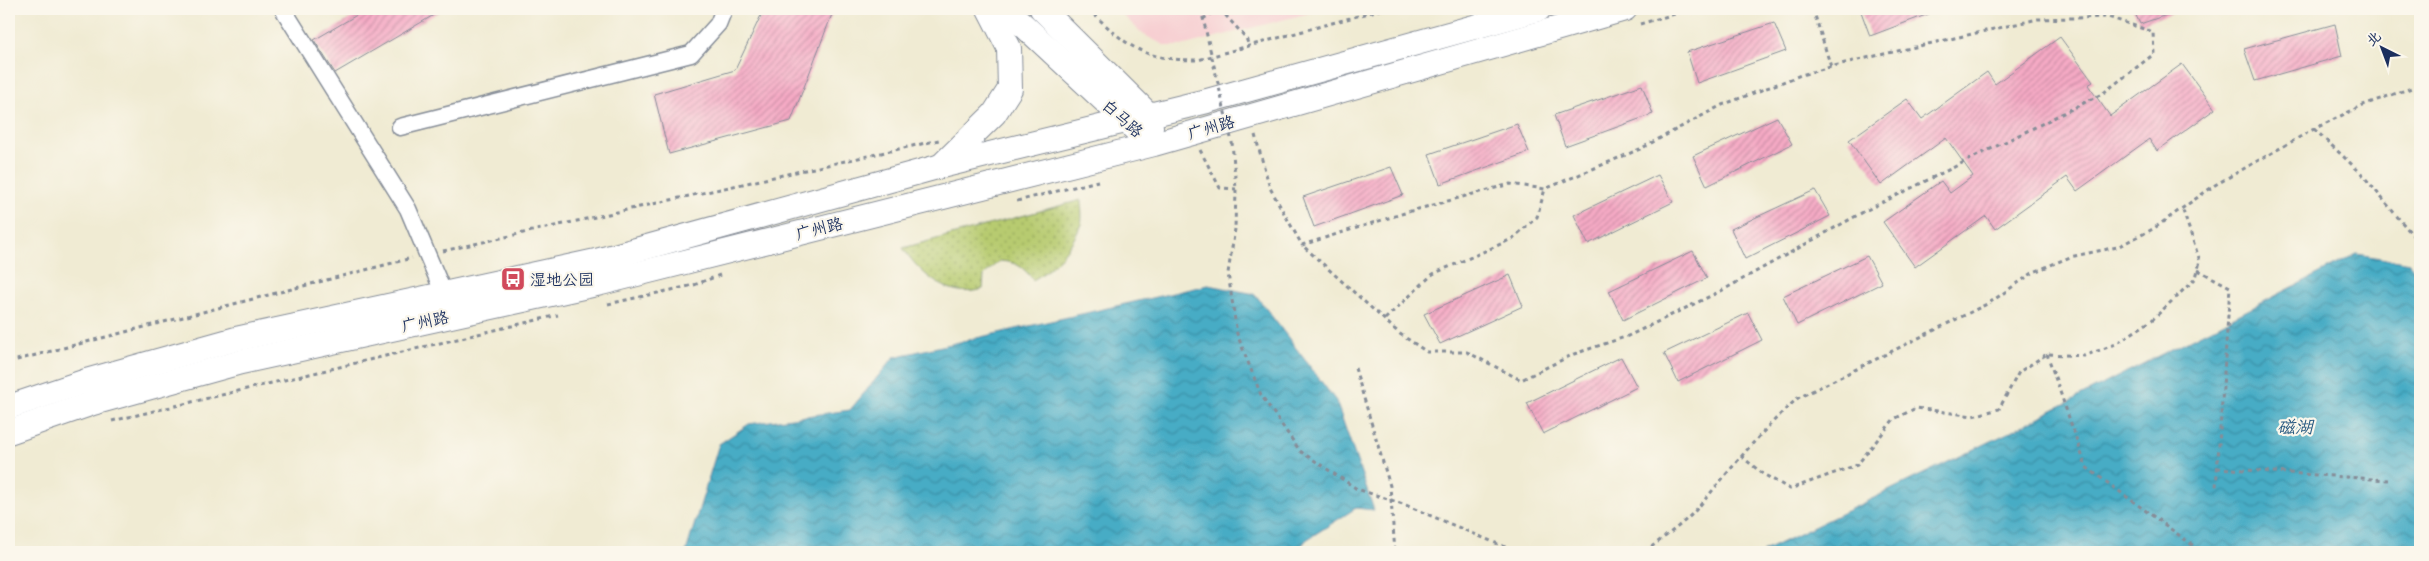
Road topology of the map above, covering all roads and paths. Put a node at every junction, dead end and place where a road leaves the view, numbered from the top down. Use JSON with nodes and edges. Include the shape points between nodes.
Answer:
{"nodes":[{"id":1,"x":283,"y":9,"type":"edge"},
{"id":2,"x":724,"y":9,"type":"edge"},
{"id":3,"x":989,"y":9,"type":"edge"},
{"id":4,"x":1006,"y":9,"type":"edge"},
{"id":5,"x":1042,"y":9,"type":"edge"},
{"id":6,"x":1088,"y":9,"type":"edge"},
{"id":7,"x":1201,"y":9,"type":"edge"},
{"id":8,"x":1219,"y":9,"type":"edge"},
{"id":9,"x":1383,"y":9,"type":"edge"},
{"id":10,"x":1539,"y":9,"type":"edge"},
{"id":11,"x":1625,"y":9,"type":"edge"},
{"id":12,"x":1813,"y":9,"type":"edge"},
{"id":13,"x":1203,"y":19,"type":"junction"},
{"id":14,"x":1249,"y":46,"type":"junction"},
{"id":15,"x":1831,"y":67,"type":"junction"},
{"id":16,"x":2420,"y":85,"type":"edge"},
{"id":17,"x":1149,"y":115,"type":"junction"},
{"id":18,"x":1250,"y":115,"type":"junction"},
{"id":19,"x":1125,"y":122,"type":"junction"},
{"id":20,"x":400,"y":127,"type":"dead end"},
{"id":21,"x":2314,"y":129,"type":"junction"},
{"id":22,"x":946,"y":138,"type":"dead end"},
{"id":23,"x":1154,"y":144,"type":"junction"},
{"id":24,"x":1199,"y":148,"type":"dead end"},
{"id":25,"x":941,"y":166,"type":"junction"},
{"id":26,"x":1236,"y":189,"type":"junction"},
{"id":27,"x":1546,"y":189,"type":"junction"},
{"id":28,"x":2182,"y":208,"type":"junction"},
{"id":29,"x":2420,"y":244,"type":"edge"},
{"id":30,"x":1302,"y":245,"type":"junction"},
{"id":31,"x":427,"y":254,"type":"junction"},
{"id":32,"x":2198,"y":270,"type":"junction"},
{"id":33,"x":444,"y":294,"type":"junction"},
{"id":34,"x":1385,"y":319,"type":"junction"},
{"id":35,"x":2047,"y":354,"type":"junction"},
{"id":36,"x":9,"y":362,"type":"edge"},
{"id":37,"x":1355,"y":368,"type":"dead end"},
{"id":38,"x":9,"y":408,"type":"edge"},
{"id":39,"x":9,"y":432,"type":"edge"},
{"id":40,"x":1741,"y":456,"type":"junction"},
{"id":41,"x":2217,"y":468,"type":"junction"},
{"id":42,"x":2388,"y":480,"type":"dead end"},
{"id":43,"x":2216,"y":487,"type":"dead end"},
{"id":44,"x":1395,"y":552,"type":"edge"},
{"id":45,"x":1517,"y":552,"type":"edge"},
{"id":46,"x":1645,"y":552,"type":"edge"},
{"id":47,"x":2202,"y":552,"type":"edge"}],
"edges":[{"from":1,"to":31,"type":"street","via":[[408,209]]},
{"from":2,"to":20,"type":"street","via":[[718,24],[691,54]]},
{"from":3,"to":25,"type":"main road","via":[[1010,48],[1010,88],[994,114]]},
{"from":4,"to":19,"type":"main road","name":"白马路"},
{"from":5,"to":17,"type":"main road","name":"白马路"},
{"from":6,"to":14,"type":"path","via":[[1122,41],[1142,52],[1169,60],[1198,60]]},
{"from":7,"to":13,"type":"path"},
{"from":8,"to":13,"type":"path"},
{"from":8,"to":14,"type":"path","via":[[1246,38]]},
{"from":9,"to":14,"type":"path"},
{"from":10,"to":17,"type":"main road","name":"广州路"},
{"from":11,"to":18,"type":"main road","name":"广州路"},
{"from":12,"to":15,"type":"path"},
{"from":13,"to":26,"type":"path","bridge":true,"via":[[1231,138]]},
{"from":15,"to":27,"type":"path","via":[[1722,105],[1640,149]]},
{"from":15,"to":34,"type":"path","via":[[2038,20],[2108,17],[2153,32],[2154,54],[2102,94],[1865,211],[1714,294],[1628,336],[1574,354],[1520,380],[1467,352],[1427,352],[1400,334]]},
{"from":16,"to":21,"type":"path","via":[[2363,105]]},
{"from":17,"to":19,"type":"main road","name":"广州路"},
{"from":17,"to":23,"type":"main road","name":"白马路"},
{"from":18,"to":23,"type":"main road","name":"广州路"},
{"from":18,"to":30,"type":"path","via":[[1270,188]]},
{"from":19,"to":23,"type":"main road","name":"白马路"},
{"from":19,"to":25,"type":"main road","name":"广州路"},
{"from":21,"to":28,"type":"path"},
{"from":21,"to":29,"type":"path","via":[[2360,173]]},
{"from":22,"to":31,"type":"path"},
{"from":23,"to":39,"type":"main road","name":"广州路","via":[[601,283],[241,362],[93,403]]},
{"from":24,"to":26,"type":"path","via":[[1220,188]]},
{"from":25,"to":33,"type":"main road","name":"广州路","via":[[596,261]]},
{"from":26,"to":45,"type":"path","bridge":true,"via":[[1235,229],[1228,273],[1237,334],[1260,395],[1300,451],[1357,489],[1403,504]]},
{"from":27,"to":30,"type":"path","via":[[1510,184]]},
{"from":27,"to":34,"type":"path","via":[[1537,217],[1512,239],[1433,274]]},
{"from":28,"to":32,"type":"path","via":[[2200,261]]},
{"from":28,"to":40,"type":"path","via":[[2153,229],[2116,247],[2070,257],[2034,272],[1989,303],[1798,398]]},
{"from":30,"to":34,"type":"path"},
{"from":31,"to":33,"type":"street"},
{"from":31,"to":36,"type":"path"},
{"from":32,"to":35,"type":"path","via":[[2196,278],[2158,314],[2116,344],[2084,356]]},
{"from":32,"to":41,"type":"path","via":[[2230,287]]},
{"from":33,"to":38,"type":"main road","name":"广州路","via":[[236,340],[86,381]]},
{"from":35,"to":40,"type":"path","via":[[2020,372],[1999,409],[1973,416],[1916,408],[1894,419],[1857,465],[1790,489],[1763,474]]},
{"from":35,"to":47,"type":"path","via":[[2086,467]]},
{"from":37,"to":44,"type":"path","via":[[1390,486]]},
{"from":40,"to":46,"type":"path","via":[[1694,512]]},
{"from":41,"to":42,"type":"path"},
{"from":41,"to":43,"type":"path"}]}
